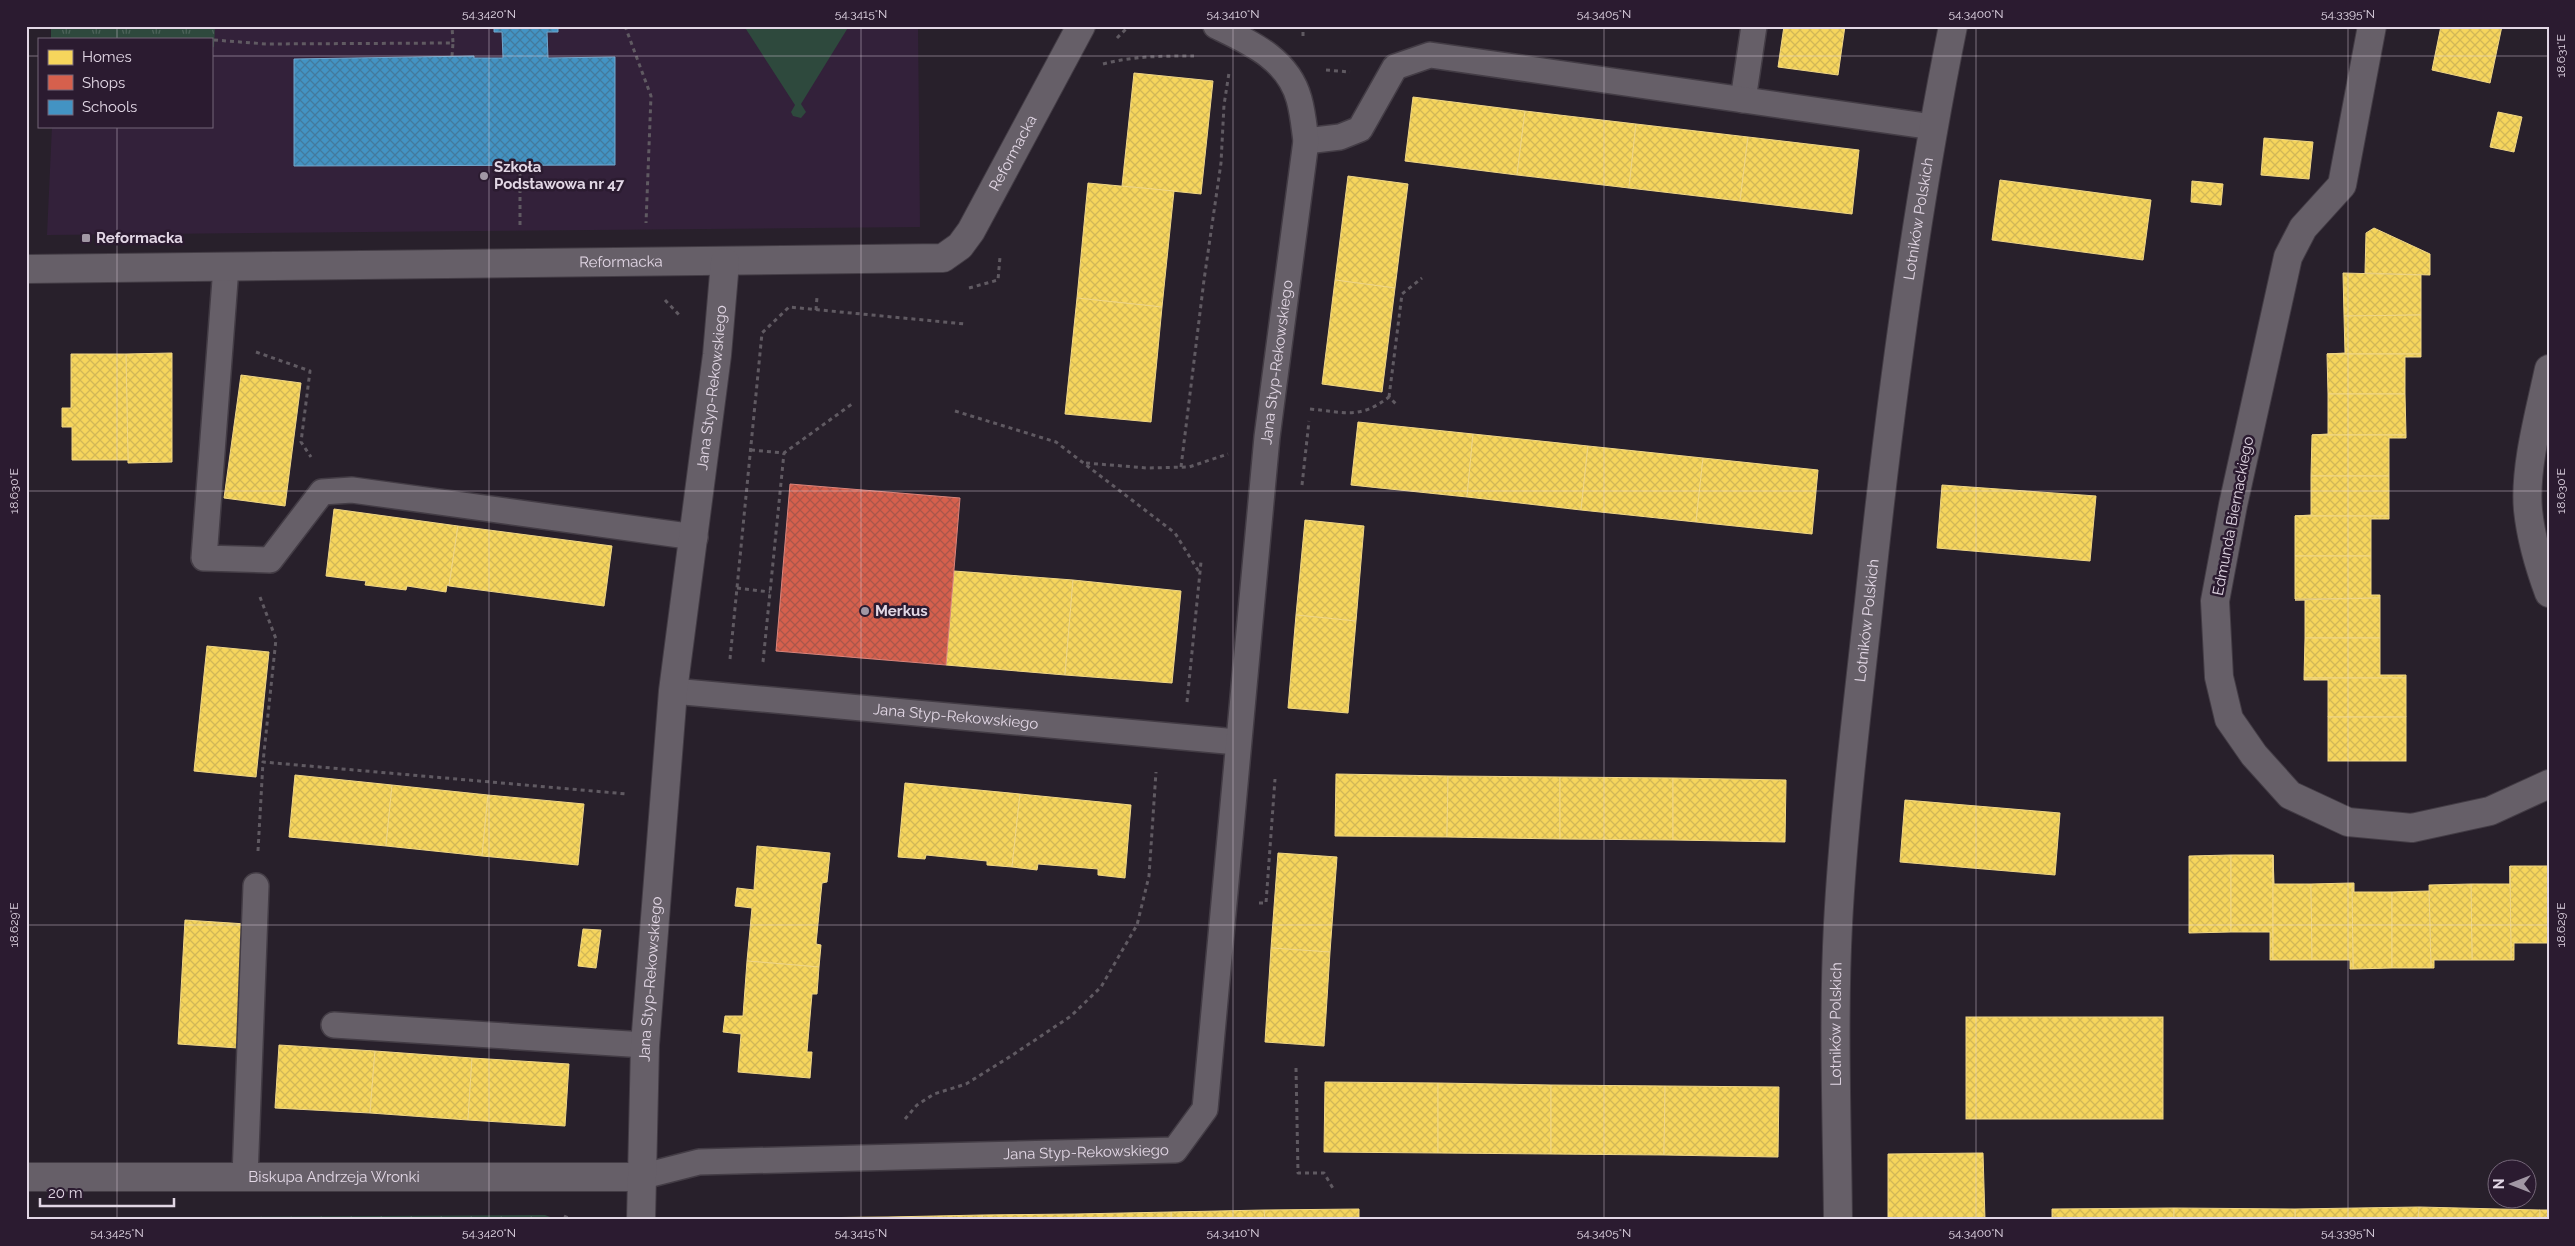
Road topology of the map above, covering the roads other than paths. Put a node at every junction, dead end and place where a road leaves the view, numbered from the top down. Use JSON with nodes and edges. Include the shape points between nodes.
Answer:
{"nodes":[{"id":1,"x":1081,"y":26,"type":"edge"},
{"id":2,"x":1216,"y":26,"type":"edge"},
{"id":3,"x":1754,"y":26,"type":"edge"},
{"id":4,"x":1954,"y":26,"type":"edge"},
{"id":5,"x":2372,"y":26,"type":"edge"},
{"id":6,"x":1743,"y":100,"type":"junction"},
{"id":7,"x":1933,"y":127,"type":"junction"},
{"id":8,"x":1306,"y":141,"type":"junction"},
{"id":9,"x":726,"y":262,"type":"junction"},
{"id":10,"x":226,"y":267,"type":"junction"},
{"id":11,"x":26,"y":269,"type":"edge"},
{"id":12,"x":2549,"y":369,"type":"edge"},
{"id":13,"x":695,"y":537,"type":"junction"},
{"id":14,"x":2549,"y":592,"type":"edge"},
{"id":15,"x":674,"y":691,"type":"junction"},
{"id":16,"x":1237,"y":742,"type":"junction"},
{"id":17,"x":2549,"y":784,"type":"edge"},
{"id":18,"x":256,"y":886,"type":"road end"},
{"id":19,"x":334,"y":1025,"type":"dead end"},
{"id":20,"x":645,"y":1045,"type":"junction"},
{"id":21,"x":26,"y":1177,"type":"edge"},
{"id":22,"x":245,"y":1177,"type":"junction"},
{"id":23,"x":640,"y":1177,"type":"junction"},
{"id":24,"x":641,"y":1220,"type":"edge"},
{"id":25,"x":1838,"y":1220,"type":"edge"}],
"edges":[{"from":1,"to":9,"type":"street","name":"Reformacka","via":[[971,231],[960,246],[943,258]]},
{"from":2,"to":8,"type":"lane","name":"Jana Styp-Rekowskiego","via":[[1237,49],[1273,57],[1290,77],[1299,100]]},
{"from":3,"to":6,"type":"lane"},
{"from":4,"to":7,"type":"street","name":"Lotników Polskich"},
{"from":5,"to":17,"type":"street","name":"Edmunda Biernackiego","via":[[2342,186],[2303,228],[2288,257],[2215,601],[2219,677],[2230,719],[2254,755],[2290,795],[2348,822],[2412,828],[2490,810]]},
{"from":6,"to":7,"type":"lane"},
{"from":6,"to":8,"type":"lane","via":[[1430,55],[1395,67],[1360,129],[1340,137]]},
{"from":7,"to":25,"type":"street","name":"Lotników Polskich","via":[[1884,458],[1850,772],[1838,925]]},
{"from":8,"to":16,"type":"lane","name":"Jana Styp-Rekowskiego","via":[[1267,437]]},
{"from":9,"to":10,"type":"street","name":"Reformacka"},
{"from":9,"to":13,"type":"street","name":"Jana Styp-Rekowskiego"},
{"from":10,"to":11,"type":"street","name":"Reformacka"},
{"from":10,"to":13,"type":"lane","via":[[204,558],[270,560],[322,492],[352,490]]},
{"from":12,"to":14,"type":"street","via":[[2532,452],[2528,509],[2536,558]]},
{"from":13,"to":15,"type":"street","name":"Jana Styp-Rekowskiego"},
{"from":15,"to":16,"type":"lane","name":"Jana Styp-Rekowskiego"},
{"from":15,"to":20,"type":"street","name":"Jana Styp-Rekowskiego"},
{"from":16,"to":23,"type":"lane","name":"Jana Styp-Rekowskiego","via":[[1205,1108],[1175,1150],[699,1162]]},
{"from":18,"to":22,"type":"lane"},
{"from":19,"to":20,"type":"lane"},
{"from":20,"to":23,"type":"street","name":"Jana Styp-Rekowskiego"},
{"from":21,"to":22,"type":"street","name":"Biskupa Andrzeja Wronki"},
{"from":22,"to":23,"type":"street","name":"Biskupa Andrzeja Wronki"},
{"from":23,"to":24,"type":"street","name":"Jana Styp-Rekowskiego"}]}
